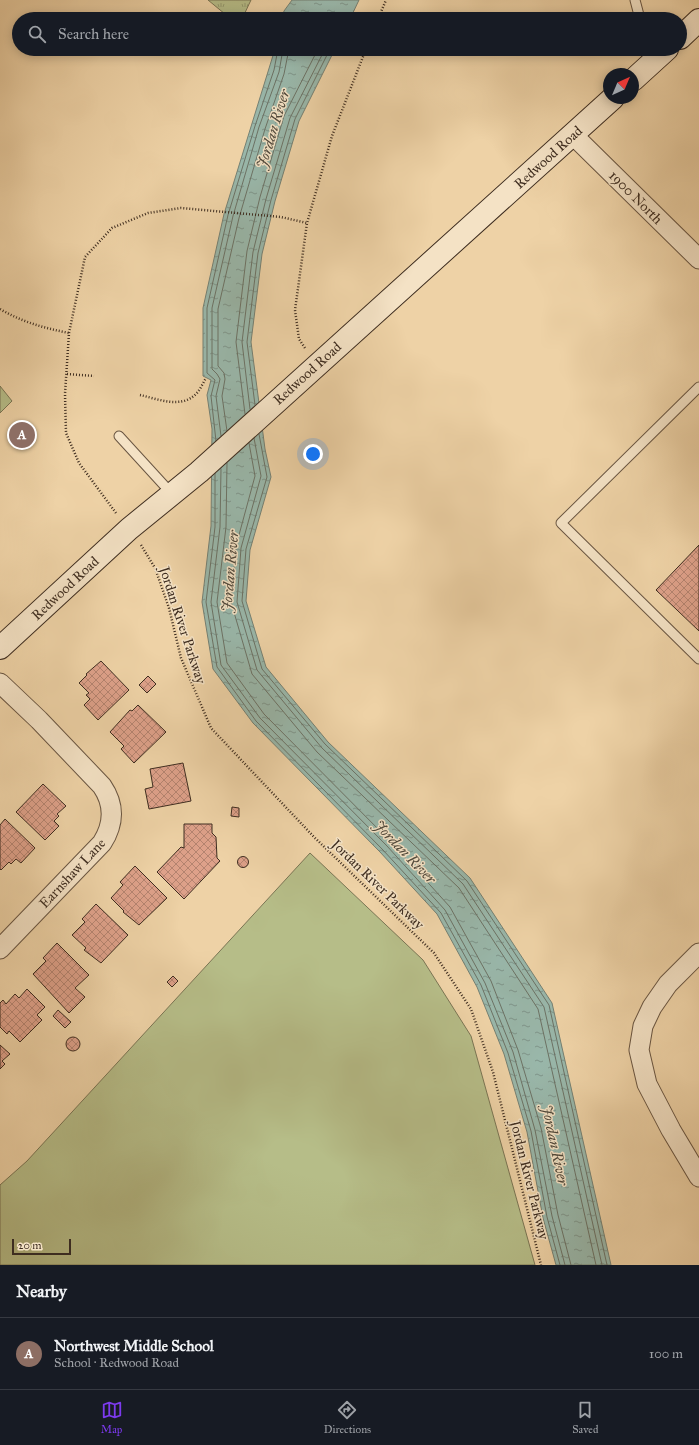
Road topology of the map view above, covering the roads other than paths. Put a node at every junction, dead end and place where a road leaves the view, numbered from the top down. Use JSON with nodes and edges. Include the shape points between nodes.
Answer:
{"nodes":[{"id":1,"x":635,"y":0,"type":"edge"},
{"id":2,"x":638,"y":12,"type":"edge"},
{"id":3,"x":699,"y":20,"type":"edge"},
{"id":4,"x":687,"y":31,"type":"edge"},
{"id":5,"x":654,"y":56,"type":"edge"},
{"id":6,"x":639,"y":73,"type":"edge"},
{"id":7,"x":607,"y":104,"type":"edge"},
{"id":8,"x":573,"y":135,"type":"junction"},
{"id":9,"x":699,"y":259,"type":"edge"},
{"id":10,"x":699,"y":387,"type":"edge"},
{"id":11,"x":119,"y":436,"type":"dead end"},
{"id":12,"x":172,"y":494,"type":"junction"},
{"id":13,"x":0,"y":648,"type":"edge"},
{"id":14,"x":699,"y":659,"type":"edge"},
{"id":15,"x":0,"y":683,"type":"edge"},
{"id":16,"x":0,"y":949,"type":"edge"},
{"id":17,"x":699,"y":953,"type":"edge"},
{"id":18,"x":699,"y":1177,"type":"edge"}],
"edges":[{"from":1,"to":2,"type":"lane"},
{"from":3,"to":4,"type":"main road"},
{"from":5,"to":6,"type":"main road"},
{"from":7,"to":8,"type":"main road","name":"Redwood Road"},
{"from":8,"to":9,"type":"street","name":"1900 North"},
{"from":8,"to":12,"type":"main road","name":"Redwood Road"},
{"from":10,"to":14,"type":"lane","via":[[561,523]]},
{"from":11,"to":12,"type":"lane"},
{"from":12,"to":13,"type":"main road","name":"Redwood Road","via":[[129,529]]},
{"from":15,"to":16,"type":"street","name":"Earnshaw Lane","via":[[102,786],[108,795],[112,815],[109,829],[102,842]]},
{"from":17,"to":18,"type":"street","via":[[668,984],[652,1007],[644,1026],[639,1050],[647,1084]]}]}
